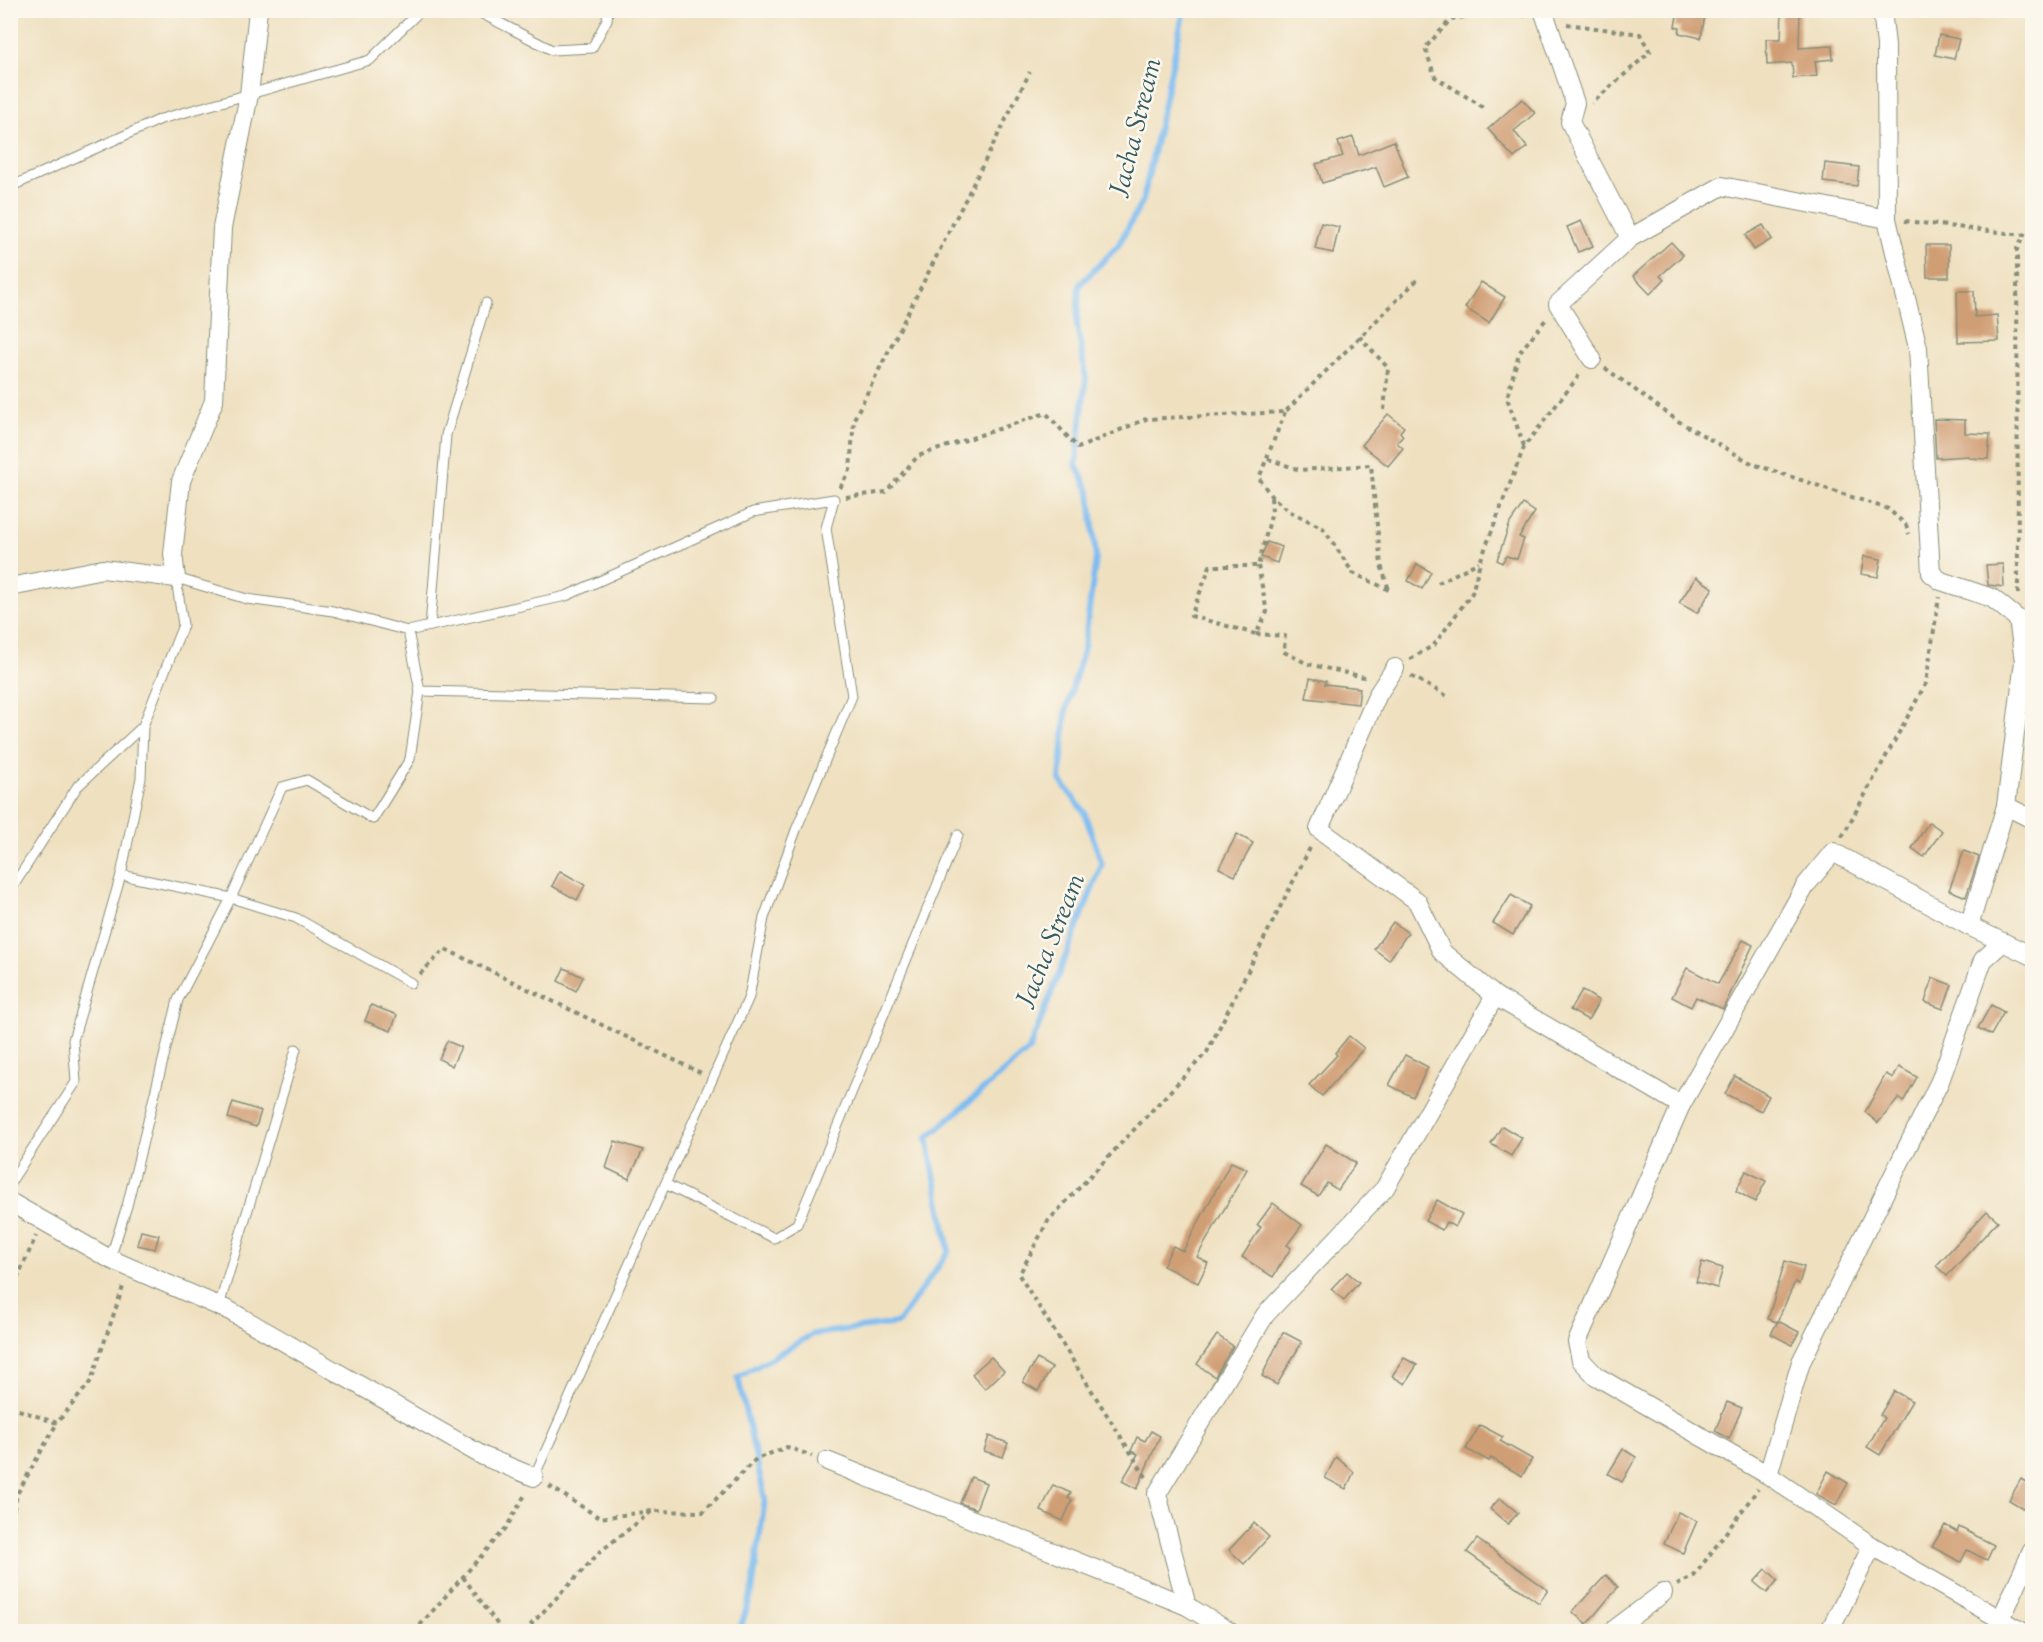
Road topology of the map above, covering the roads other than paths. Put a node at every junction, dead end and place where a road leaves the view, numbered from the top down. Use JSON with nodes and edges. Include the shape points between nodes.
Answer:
{"nodes":[{"id":1,"x":258,"y":10,"type":"edge"},
{"id":2,"x":421,"y":10,"type":"edge"},
{"id":3,"x":475,"y":10,"type":"edge"},
{"id":4,"x":608,"y":10,"type":"edge"},
{"id":5,"x":1543,"y":10,"type":"edge"},
{"id":6,"x":1882,"y":10,"type":"edge"},
{"id":7,"x":249,"y":95,"type":"junction"},
{"id":8,"x":10,"y":187,"type":"edge"},
{"id":9,"x":1887,"y":219,"type":"junction"},
{"id":10,"x":1630,"y":238,"type":"junction"},
{"id":11,"x":486,"y":303,"type":"dead end"},
{"id":12,"x":1592,"y":358,"type":"road end"},
{"id":13,"x":176,"y":578,"type":"junction"},
{"id":14,"x":10,"y":587,"type":"edge"},
{"id":15,"x":430,"y":626,"type":"junction"},
{"id":16,"x":408,"y":631,"type":"junction"},
{"id":17,"x":1395,"y":668,"type":"road end"},
{"id":18,"x":420,"y":691,"type":"junction"},
{"id":19,"x":714,"y":698,"type":"dead end"},
{"id":20,"x":143,"y":726,"type":"junction"},
{"id":21,"x":2006,"y":806,"type":"junction"},
{"id":22,"x":2032,"y":819,"type":"edge"},
{"id":23,"x":958,"y":835,"type":"dead end"},
{"id":24,"x":121,"y":875,"type":"junction"},
{"id":25,"x":10,"y":891,"type":"edge"},
{"id":26,"x":231,"y":898,"type":"junction"},
{"id":27,"x":1969,"y":926,"type":"junction"},
{"id":28,"x":2003,"y":942,"type":"junction"},
{"id":29,"x":2032,"y":956,"type":"edge"},
{"id":30,"x":411,"y":983,"type":"road end"},
{"id":31,"x":1495,"y":996,"type":"junction"},
{"id":32,"x":296,"y":1049,"type":"dead end"},
{"id":33,"x":1681,"y":1105,"type":"junction"},
{"id":34,"x":10,"y":1184,"type":"edge"},
{"id":35,"x":667,"y":1185,"type":"junction"},
{"id":36,"x":10,"y":1202,"type":"edge"},
{"id":37,"x":110,"y":1259,"type":"junction"},
{"id":38,"x":219,"y":1306,"type":"junction"},
{"id":39,"x":827,"y":1461,"type":"road end"},
{"id":40,"x":1768,"y":1476,"type":"junction"},
{"id":41,"x":534,"y":1478,"type":"joint"},
{"id":42,"x":1872,"y":1546,"type":"junction"},
{"id":43,"x":2032,"y":1551,"type":"edge"},
{"id":44,"x":1663,"y":1593,"type":"road end"},
{"id":45,"x":1187,"y":1606,"type":"junction"},
{"id":46,"x":2001,"y":1619,"type":"junction"},
{"id":47,"x":1230,"y":1632,"type":"edge"},
{"id":48,"x":1611,"y":1632,"type":"edge"},
{"id":49,"x":1829,"y":1632,"type":"edge"},
{"id":50,"x":2023,"y":1632,"type":"edge"}],
"edges":[{"from":1,"to":7,"type":"street"},
{"from":2,"to":7,"type":"lane","via":[[370,60]]},
{"from":3,"to":4,"type":"lane","via":[[552,50],[592,48]]},
{"from":5,"to":10,"type":"street","via":[[1575,103],[1570,122]]},
{"from":6,"to":9,"type":"street","via":[[1886,45]]},
{"from":7,"to":8,"type":"lane","via":[[161,119]]},
{"from":7,"to":13,"type":"street","via":[[222,228],[214,401],[181,480],[173,554]]},
{"from":9,"to":10,"type":"street","via":[[1722,186]]},
{"from":9,"to":21,"type":"street","via":[[1918,348],[1931,573],[1941,581],[1992,598],[2018,619],[2025,661]]},
{"from":10,"to":12,"type":"street","via":[[1558,304]]},
{"from":11,"to":15,"type":"lane","via":[[446,435]]},
{"from":13,"to":14,"type":"street","via":[[103,568]]},
{"from":13,"to":16,"type":"lane","via":[[247,599],[333,611]]},
{"from":13,"to":20,"type":"lane","via":[[183,625]]},
{"from":15,"to":16,"type":"lane"},
{"from":15,"to":35,"type":"lane","via":[[566,596],[753,512],[834,499],[826,528],[852,696],[764,918],[749,997]]},
{"from":16,"to":18,"type":"lane"},
{"from":17,"to":31,"type":"street","via":[[1378,694],[1319,829],[1417,901],[1442,952]]},
{"from":18,"to":19,"type":"lane"},
{"from":18,"to":26,"type":"lane","via":[[410,759],[374,819],[307,780],[282,787]]},
{"from":20,"to":24,"type":"lane","via":[[141,778]]},
{"from":20,"to":25,"type":"lane","via":[[76,787]]},
{"from":21,"to":22,"type":"street"},
{"from":21,"to":27,"type":"street"},
{"from":23,"to":35,"type":"lane","via":[[797,1224],[774,1238]]},
{"from":24,"to":26,"type":"lane"},
{"from":24,"to":34,"type":"lane","via":[[73,1040],[76,1082]]},
{"from":26,"to":30,"type":"lane","via":[[296,918]]},
{"from":26,"to":37,"type":"lane","via":[[178,1000]]},
{"from":27,"to":28,"type":"street"},
{"from":27,"to":33,"type":"street","via":[[1833,852],[1806,885]]},
{"from":28,"to":29,"type":"street"},
{"from":28,"to":40,"type":"street","via":[[1983,960],[1940,1081],[1801,1362]]},
{"from":31,"to":33,"type":"street"},
{"from":31,"to":45,"type":"street","via":[[1385,1188],[1265,1315],[1157,1494]]},
{"from":32,"to":38,"type":"lane"},
{"from":33,"to":40,"type":"street","via":[[1577,1342],[1581,1360],[1596,1376]]},
{"from":35,"to":41,"type":"lane"},
{"from":36,"to":37,"type":"street"},
{"from":37,"to":38,"type":"street"},
{"from":38,"to":41,"type":"street","via":[[483,1456]]},
{"from":39,"to":45,"type":"street"},
{"from":40,"to":42,"type":"street"},
{"from":42,"to":46,"type":"street"},
{"from":42,"to":49,"type":"street"},
{"from":43,"to":46,"type":"street"},
{"from":44,"to":48,"type":"street"},
{"from":45,"to":47,"type":"street"},
{"from":46,"to":50,"type":"street"}]}
